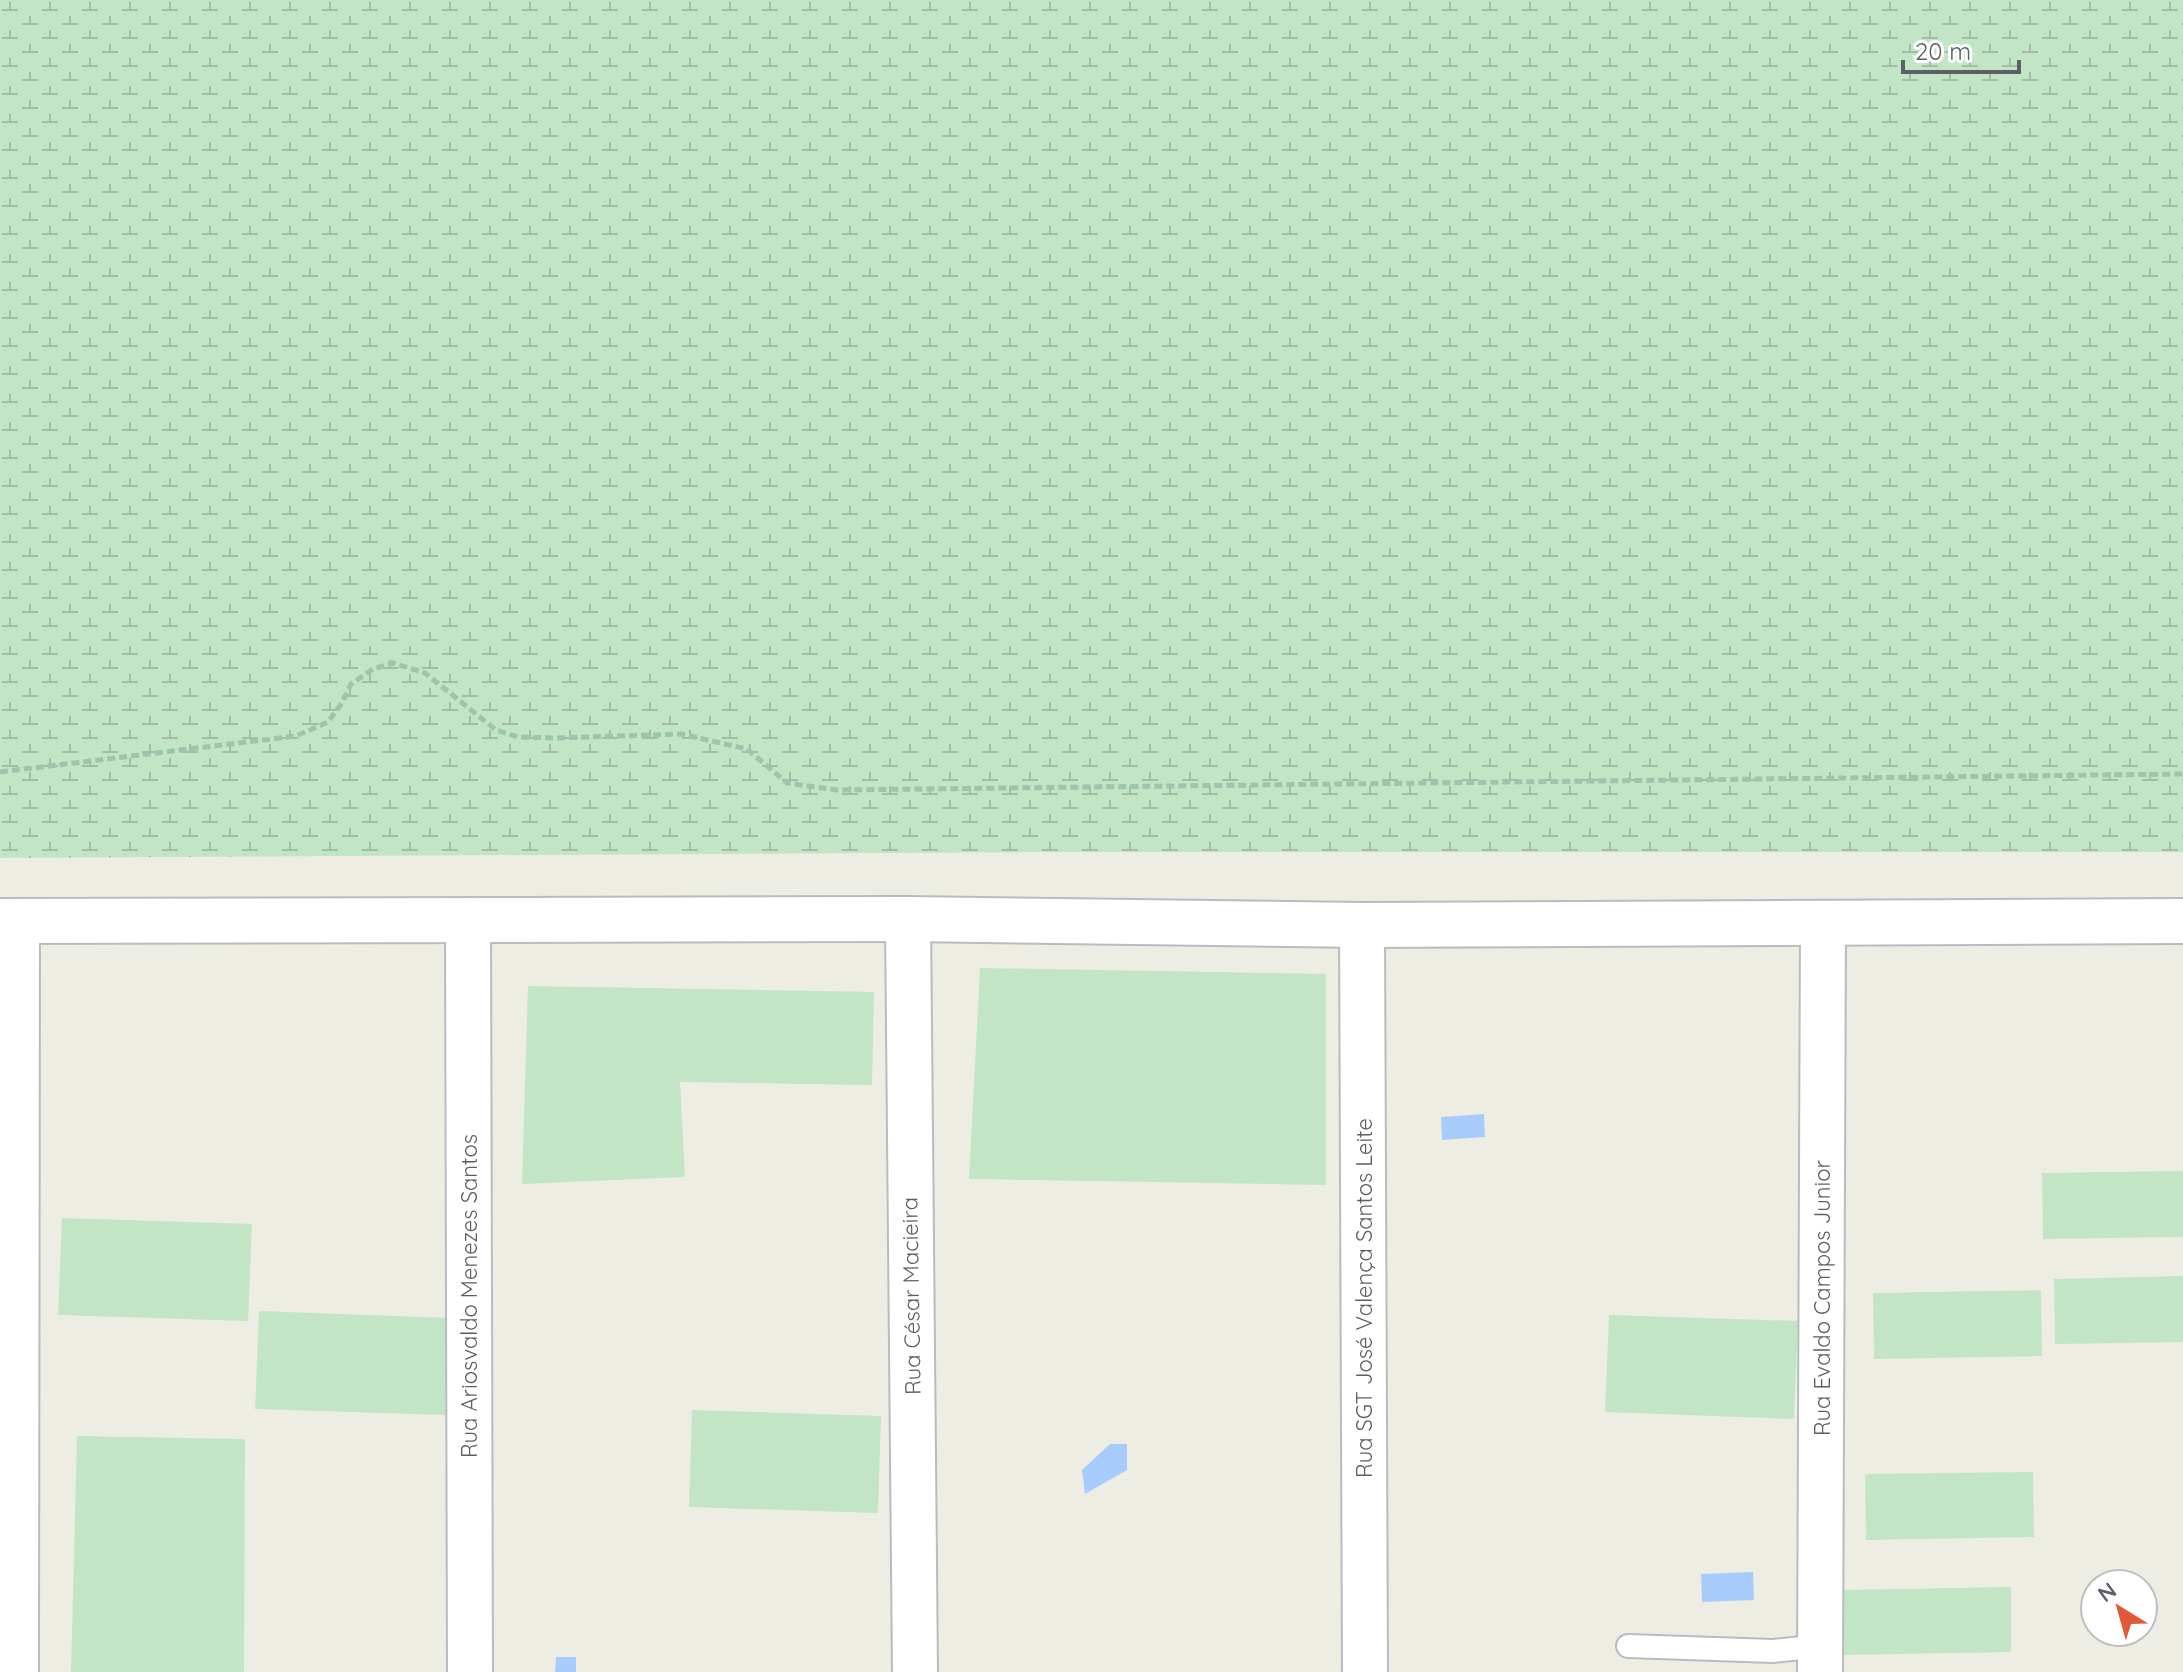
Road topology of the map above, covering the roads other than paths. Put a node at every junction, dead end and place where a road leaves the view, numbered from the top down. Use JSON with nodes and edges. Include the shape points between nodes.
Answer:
{"nodes":[{"id":1,"x":908,"y":919,"type":"junction"},
{"id":2,"x":468,"y":920,"type":"junction"},
{"id":3,"x":8,"y":921,"type":"edge"},
{"id":4,"x":2183,"y":921,"type":"edge"},
{"id":5,"x":1823,"y":923,"type":"junction"},
{"id":6,"x":1362,"y":925,"type":"junction"},
{"id":7,"x":1628,"y":1646,"type":"dead end"},
{"id":8,"x":1820,"y":1659,"type":"edge"},
{"id":9,"x":16,"y":1672,"type":"edge"},
{"id":10,"x":470,"y":1672,"type":"edge"},
{"id":11,"x":915,"y":1672,"type":"edge"},
{"id":12,"x":1365,"y":1672,"type":"edge"}],
"edges":[{"from":1,"to":2,"type":"street"},
{"from":1,"to":6,"type":"street"},
{"from":1,"to":11,"type":"street","name":"Rua César Macieira"},
{"from":2,"to":3,"type":"street"},
{"from":2,"to":10,"type":"street","name":"Rua Ariosvaldo Menezes Santos"},
{"from":3,"to":9,"type":"street"},
{"from":4,"to":5,"type":"street"},
{"from":5,"to":6,"type":"street"},
{"from":5,"to":8,"type":"street","name":"Rua Evaldo Campos Junior"},
{"from":6,"to":12,"type":"street","name":"Rua SGT José Valença Santos Leite"},
{"from":7,"to":8,"type":"lane","via":[[1773,1651]]}]}
